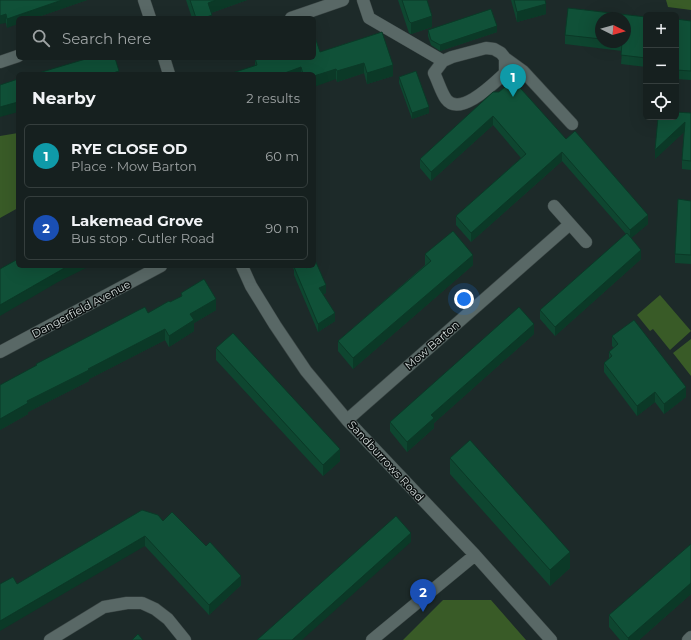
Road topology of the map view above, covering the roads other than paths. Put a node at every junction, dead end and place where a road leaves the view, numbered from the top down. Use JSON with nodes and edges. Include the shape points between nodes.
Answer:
{"nodes":[{"id":1,"x":144,"y":0,"type":"edge"},
{"id":2,"x":342,"y":0,"type":"edge"},
{"id":3,"x":363,"y":0,"type":"edge"},
{"id":4,"x":146,"y":16,"type":"edge"},
{"id":5,"x":297,"y":16,"type":"edge"},
{"id":6,"x":16,"y":57,"type":"edge"},
{"id":7,"x":505,"y":58,"type":"junction"},
{"id":8,"x":168,"y":60,"type":"edge"},
{"id":9,"x":443,"y":61,"type":"junction"},
{"id":10,"x":0,"y":62,"type":"edge"},
{"id":11,"x":169,"y":72,"type":"edge"},
{"id":12,"x":572,"y":124,"type":"dead end"},
{"id":13,"x":554,"y":206,"type":"dead end"},
{"id":14,"x":570,"y":224,"type":"junction"},
{"id":15,"x":586,"y":242,"type":"dead end"},
{"id":16,"x":157,"y":268,"type":"edge"},
{"id":17,"x":243,"y":268,"type":"edge"},
{"id":18,"x":0,"y":352,"type":"edge"},
{"id":19,"x":348,"y":420,"type":"junction"},
{"id":20,"x":474,"y":556,"type":"junction"},
{"id":21,"x":691,"y":637,"type":"edge"},
{"id":22,"x":50,"y":640,"type":"edge"},
{"id":23,"x":185,"y":640,"type":"edge"},
{"id":24,"x":372,"y":640,"type":"edge"},
{"id":25,"x":551,"y":640,"type":"edge"},
{"id":26,"x":688,"y":640,"type":"edge"}],
"edges":[{"from":1,"to":4,"type":"street"},
{"from":2,"to":5,"type":"street"},
{"from":3,"to":9,"type":"street","via":[[369,18]]},
{"from":6,"to":10,"type":"street"},
{"from":7,"to":9,"type":"street","via":[[494,49],[486,48]]},
{"from":7,"to":9,"type":"street","via":[[505,73],[488,90],[467,103],[457,104],[446,100],[434,74]]},
{"from":7,"to":12,"type":"street","via":[[523,71]]},
{"from":8,"to":11,"type":"street"},
{"from":13,"to":14,"type":"street"},
{"from":14,"to":15,"type":"street"},
{"from":14,"to":19,"type":"street","name":"Mow Barton"},
{"from":16,"to":18,"type":"street","name":"Dangerfield Avenue"},
{"from":17,"to":19,"type":"street","name":"Sandburrows Road","via":[[275,326],[306,371]]},
{"from":19,"to":20,"type":"street","name":"Sandburrows Road"},
{"from":20,"to":24,"type":"street"},
{"from":20,"to":25,"type":"street","name":"Sandburrows Road"},
{"from":21,"to":26,"type":"street"},
{"from":22,"to":23,"type":"street","via":[[104,607],[142,602],[168,619]]}]}
